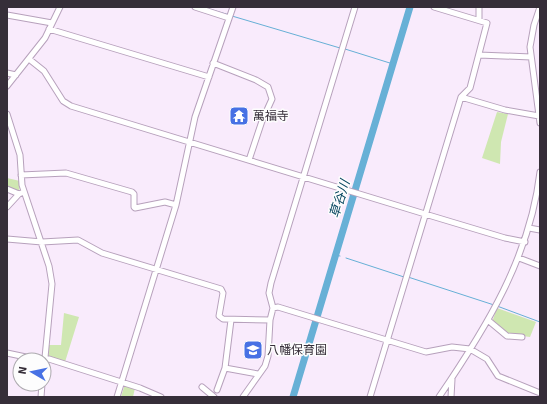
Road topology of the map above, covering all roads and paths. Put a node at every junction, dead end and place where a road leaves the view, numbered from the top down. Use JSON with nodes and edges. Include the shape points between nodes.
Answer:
{"nodes":[{"id":1,"x":60,"y":7,"type":"edge"},
{"id":2,"x":195,"y":7,"type":"edge"},
{"id":3,"x":233,"y":7,"type":"edge"},
{"id":4,"x":355,"y":7,"type":"edge"},
{"id":5,"x":434,"y":7,"type":"edge"},
{"id":6,"x":479,"y":7,"type":"edge"},
{"id":7,"x":540,"y":7,"type":"edge"},
{"id":8,"x":7,"y":15,"type":"edge"},
{"id":9,"x":538,"y":16,"type":"edge"},
{"id":10,"x":229,"y":18,"type":"junction"},
{"id":11,"x":479,"y":20,"type":"junction"},
{"id":12,"x":52,"y":23,"type":"junction"},
{"id":13,"x":49,"y":29,"type":"junction"},
{"id":14,"x":479,"y":55,"type":"junction"},
{"id":15,"x":531,"y":57,"type":"junction"},
{"id":16,"x":29,"y":59,"type":"junction"},
{"id":17,"x":213,"y":63,"type":"junction"},
{"id":18,"x":7,"y":73,"type":"edge"},
{"id":19,"x":16,"y":75,"type":"junction"},
{"id":20,"x":209,"y":77,"type":"junction"},
{"id":21,"x":7,"y":86,"type":"edge"},
{"id":22,"x":461,"y":97,"type":"junction"},
{"id":23,"x":539,"y":106,"type":"edge"},
{"id":24,"x":7,"y":114,"type":"edge"},
{"id":25,"x":539,"y":116,"type":"junction"},
{"id":26,"x":540,"y":123,"type":"edge"},
{"id":27,"x":189,"y":142,"type":"junction"},
{"id":28,"x":249,"y":160,"type":"junction"},
{"id":29,"x":540,"y":172,"type":"edge"},
{"id":30,"x":21,"y":175,"type":"junction"},
{"id":31,"x":302,"y":176,"type":"junction"},
{"id":32,"x":7,"y":189,"type":"edge"},
{"id":33,"x":22,"y":193,"type":"junction"},
{"id":34,"x":176,"y":205,"type":"junction"},
{"id":35,"x":7,"y":206,"type":"edge"},
{"id":36,"x":425,"y":214,"type":"junction"},
{"id":37,"x":529,"y":228,"type":"junction"},
{"id":38,"x":540,"y":230,"type":"edge"},
{"id":39,"x":7,"y":239,"type":"edge"},
{"id":40,"x":42,"y":242,"type":"junction"},
{"id":41,"x":525,"y":242,"type":"junction"},
{"id":42,"x":519,"y":258,"type":"junction"},
{"id":43,"x":540,"y":266,"type":"edge"},
{"id":44,"x":156,"y":270,"type":"junction"},
{"id":45,"x":273,"y":308,"type":"junction"},
{"id":46,"x":231,"y":320,"type":"junction"},
{"id":47,"x":270,"y":320,"type":"junction"},
{"id":48,"x":488,"y":320,"type":"junction"},
{"id":49,"x":522,"y":337,"type":"dead end"},
{"id":50,"x":387,"y":340,"type":"junction"},
{"id":51,"x":470,"y":349,"type":"junction"},
{"id":52,"x":46,"y":352,"type":"edge"},
{"id":53,"x":52,"y":360,"type":"edge"},
{"id":54,"x":225,"y":368,"type":"junction"},
{"id":55,"x":258,"y":374,"type":"junction"},
{"id":56,"x":452,"y":379,"type":"junction"},
{"id":57,"x":122,"y":381,"type":"junction"},
{"id":58,"x":219,"y":386,"type":"dead end"},
{"id":59,"x":202,"y":387,"type":"dead end"},
{"id":60,"x":540,"y":393,"type":"edge"},
{"id":61,"x":117,"y":397,"type":"edge"},
{"id":62,"x":161,"y":397,"type":"edge"},
{"id":63,"x":214,"y":397,"type":"edge"},
{"id":64,"x":243,"y":397,"type":"edge"},
{"id":65,"x":370,"y":397,"type":"edge"},
{"id":66,"x":439,"y":397,"type":"edge"},
{"id":67,"x":451,"y":397,"type":"edge"}],
"edges":[{"from":1,"to":12,"type":"street"},
{"from":2,"to":10,"type":"street"},
{"from":3,"to":10,"type":"street"},
{"from":4,"to":31,"type":"street"},
{"from":5,"to":11,"type":"street"},
{"from":6,"to":11,"type":"street"},
{"from":7,"to":9,"type":"street"},
{"from":8,"to":12,"type":"street"},
{"from":9,"to":15,"type":"street","via":[[531,44]]},
{"from":10,"to":17,"type":"street"},
{"from":11,"to":14,"type":"street","via":[[487,23]]},
{"from":12,"to":13,"type":"street"},
{"from":13,"to":16,"type":"street"},
{"from":13,"to":20,"type":"street"},
{"from":14,"to":15,"type":"street"},
{"from":14,"to":22,"type":"street","via":[[470,88]]},
{"from":15,"to":23,"type":"street"},
{"from":16,"to":19,"type":"street"},
{"from":16,"to":27,"type":"street","via":[[44,71],[60,98],[67,104]]},
{"from":17,"to":20,"type":"street"},
{"from":17,"to":28,"type":"street","via":[[268,87],[272,99]]},
{"from":18,"to":19,"type":"street"},
{"from":19,"to":21,"type":"street"},
{"from":20,"to":27,"type":"street"},
{"from":22,"to":25,"type":"street","via":[[505,110]]},
{"from":22,"to":36,"type":"street"},
{"from":23,"to":25,"type":"street"},
{"from":24,"to":30,"type":"street","via":[[20,155]]},
{"from":25,"to":26,"type":"street"},
{"from":27,"to":28,"type":"street"},
{"from":27,"to":34,"type":"street"},
{"from":28,"to":31,"type":"street"},
{"from":29,"to":37,"type":"street","via":[[537,198]]},
{"from":30,"to":33,"type":"street"},
{"from":30,"to":34,"type":"street","via":[[66,173],[132,192],[135,208],[165,202]]},
{"from":31,"to":36,"type":"street"},
{"from":31,"to":45,"type":"street","via":[[271,283],[269,293]]},
{"from":32,"to":33,"type":"street"},
{"from":33,"to":35,"type":"street"},
{"from":33,"to":40,"type":"street"},
{"from":34,"to":44,"type":"street"},
{"from":36,"to":41,"type":"street"},
{"from":36,"to":50,"type":"street"},
{"from":37,"to":38,"type":"street"},
{"from":37,"to":41,"type":"street"},
{"from":39,"to":40,"type":"street"},
{"from":40,"to":44,"type":"street","via":[[78,240],[102,254]]},
{"from":40,"to":52,"type":"street","via":[[52,284]]},
{"from":41,"to":42,"type":"street"},
{"from":42,"to":43,"type":"street"},
{"from":42,"to":48,"type":"street"},
{"from":44,"to":46,"type":"street","via":[[221,289],[223,293],[219,316]]},
{"from":44,"to":57,"type":"street"},
{"from":45,"to":47,"type":"street"},
{"from":45,"to":50,"type":"street","via":[[278,307]]},
{"from":46,"to":47,"type":"street"},
{"from":46,"to":54,"type":"street"},
{"from":47,"to":55,"type":"street","via":[[268,356],[265,366]]},
{"from":48,"to":49,"type":"street","via":[[507,336]]},
{"from":48,"to":51,"type":"street"},
{"from":50,"to":51,"type":"street","via":[[426,352],[452,347]]},
{"from":50,"to":65,"type":"street"},
{"from":51,"to":56,"type":"street"},
{"from":51,"to":60,"type":"street","via":[[487,359],[498,376]]},
{"from":53,"to":57,"type":"street"},
{"from":54,"to":55,"type":"street"},
{"from":54,"to":58,"type":"street"},
{"from":55,"to":64,"type":"street"},
{"from":56,"to":66,"type":"street"},
{"from":56,"to":67,"type":"street"},
{"from":57,"to":61,"type":"street"},
{"from":57,"to":62,"type":"street"},
{"from":59,"to":63,"type":"street"}]}
